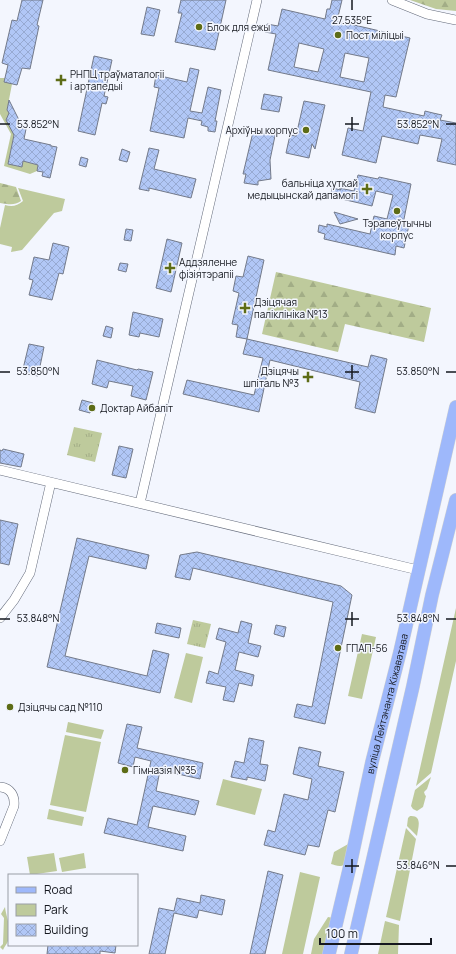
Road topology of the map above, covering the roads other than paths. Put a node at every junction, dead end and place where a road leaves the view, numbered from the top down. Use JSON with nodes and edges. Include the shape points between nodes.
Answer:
{"nodes":[{"id":1,"x":257,"y":0,"type":"edge"},
{"id":2,"x":392,"y":0,"type":"edge"},
{"id":3,"x":456,"y":20,"type":"edge"},
{"id":4,"x":456,"y":407,"type":"edge"},
{"id":5,"x":0,"y":470,"type":"edge"},
{"id":6,"x":51,"y":482,"type":"junction"},
{"id":7,"x":456,"y":500,"type":"edge"},
{"id":8,"x":140,"y":504,"type":"junction"},
{"id":9,"x":429,"y":526,"type":"junction"},
{"id":10,"x":449,"y":528,"type":"junction"},
{"id":11,"x":418,"y":570,"type":"junction"},
{"id":12,"x":0,"y":618,"type":"edge"},
{"id":13,"x":382,"y":724,"type":"junction"},
{"id":14,"x":403,"y":730,"type":"junction"},
{"id":15,"x":0,"y":787,"type":"edge"},
{"id":16,"x":0,"y":841,"type":"edge"},
{"id":17,"x":329,"y":954,"type":"edge"},
{"id":18,"x":351,"y":954,"type":"edge"}],
"edges":[{"from":1,"to":8,"type":"street"},
{"from":2,"to":3,"type":"street","via":[[427,14]]},
{"from":4,"to":9,"type":"main road","name":"вуліца Лейтэнанта Кіжаватава"},
{"from":5,"to":6,"type":"street"},
{"from":6,"to":8,"type":"street"},
{"from":6,"to":12,"type":"street","via":[[30,573]]},
{"from":7,"to":10,"type":"main road","name":"вуліца Лейтэнанта Кіжаватава"},
{"from":8,"to":11,"type":"street"},
{"from":9,"to":10,"type":"main road","via":[[434,520],[440,520],[448,522]]},
{"from":9,"to":11,"type":"main road","name":"вуліца Лейтэнанта Кіжаватава"},
{"from":10,"to":14,"type":"main road","name":"вуліца Лейтэнанта Кіжаватава"},
{"from":11,"to":13,"type":"main road","name":"вуліца Лейтэнанта Кіжаватава"},
{"from":13,"to":14,"type":"main road","via":[[384,729],[389,731]]},
{"from":13,"to":17,"type":"main road","name":"вуліца Лейтэнанта Кіжаватава"},
{"from":14,"to":18,"type":"main road","name":"вуліца Лейтэнанта Кіжаватава"},
{"from":15,"to":16,"type":"street","via":[[10,790],[15,800]]}]}
